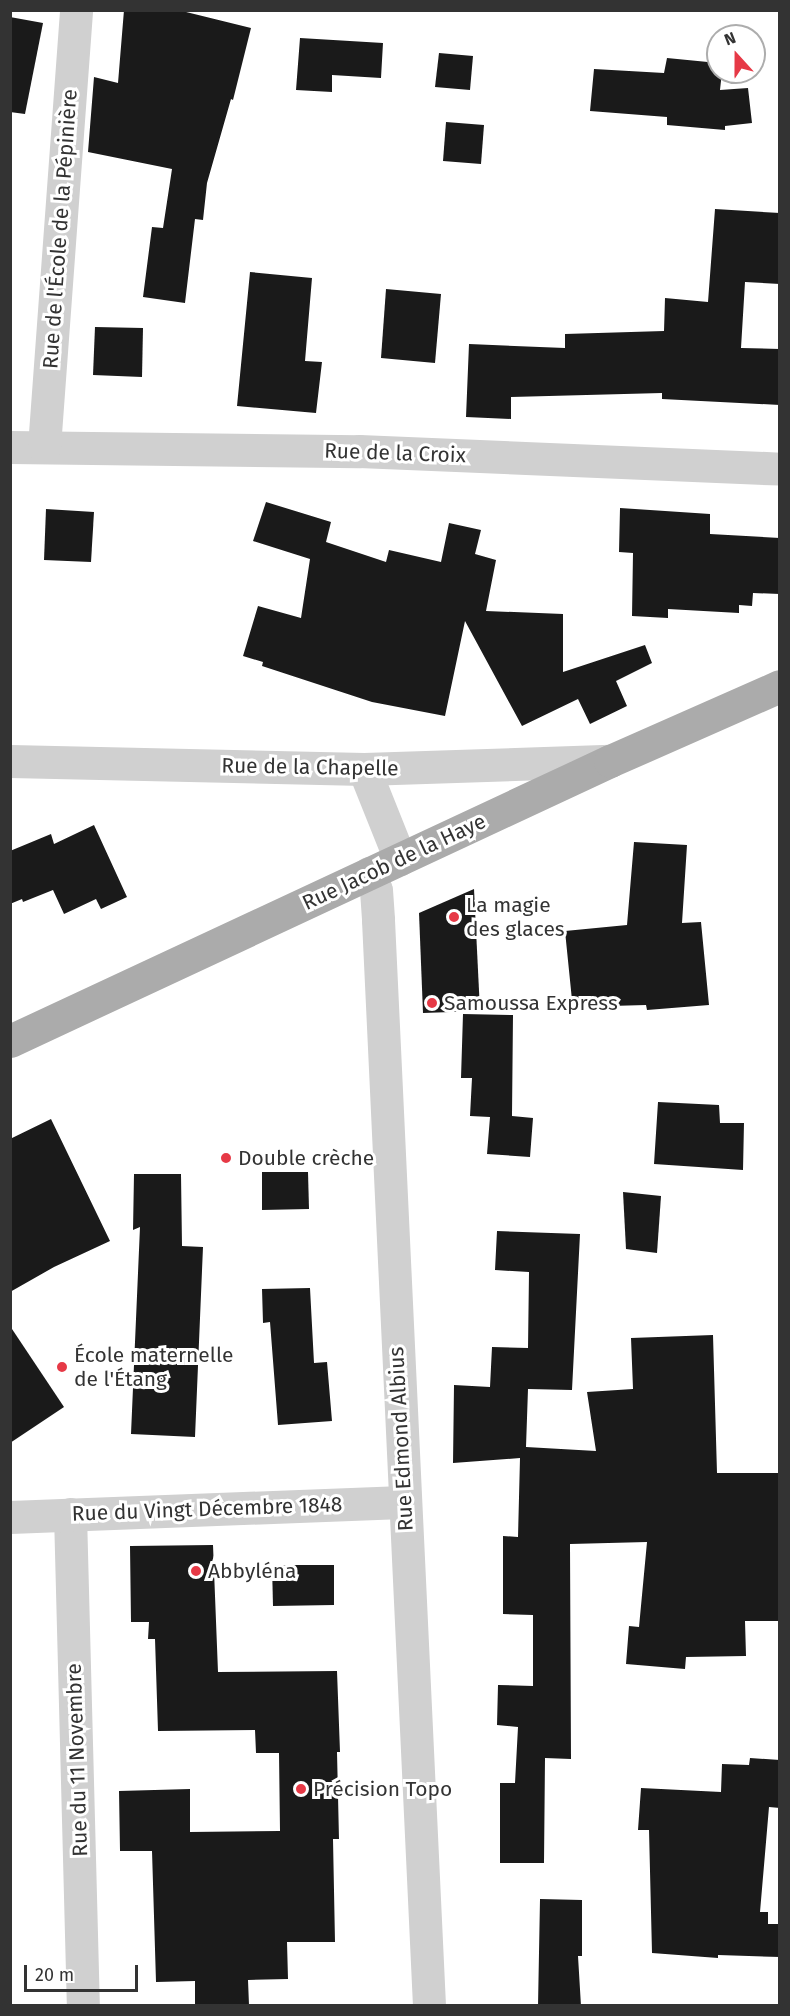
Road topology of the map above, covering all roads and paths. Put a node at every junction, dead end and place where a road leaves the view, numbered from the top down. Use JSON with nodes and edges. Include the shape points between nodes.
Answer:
{"nodes":[{"id":1,"x":76,"y":10,"type":"edge"},
{"id":2,"x":10,"y":447,"type":"edge"},
{"id":3,"x":44,"y":447,"type":"junction"},
{"id":4,"x":780,"y":469,"type":"edge"},
{"id":5,"x":780,"y":686,"type":"edge"},
{"id":6,"x":10,"y":761,"type":"edge"},
{"id":7,"x":610,"y":761,"type":"junction"},
{"id":8,"x":364,"y":770,"type":"junction"},
{"id":9,"x":400,"y":859,"type":"junction"},
{"id":10,"x":369,"y":873,"type":"junction"},
{"id":11,"x":10,"y":1041,"type":"edge"},
{"id":12,"x":404,"y":1502,"type":"junction"},
{"id":13,"x":70,"y":1514,"type":"junction"},
{"id":14,"x":10,"y":1517,"type":"edge"},
{"id":15,"x":83,"y":2006,"type":"edge"},
{"id":16,"x":429,"y":2006,"type":"edge"}],
"edges":[{"from":1,"to":3,"type":"street","name":"Rue de l'École de la Pépinière"},
{"from":2,"to":3,"type":"street","name":"Rue de la Croix"},
{"from":3,"to":4,"type":"street","name":"Rue de la Croix","via":[[359,451]]},
{"from":5,"to":7,"type":"main road","name":"Rue Jacob de la Haye"},
{"from":6,"to":8,"type":"street","name":"Rue de la Chapelle"},
{"from":7,"to":8,"type":"street","name":"Rue de la Chapelle"},
{"from":7,"to":9,"type":"main road","name":"Rue Jacob de la Haye"},
{"from":8,"to":9,"type":"street"},
{"from":9,"to":10,"type":"main road","name":"Rue Jacob de la Haye"},
{"from":10,"to":11,"type":"main road","name":"Rue Jacob de la Haye"},
{"from":10,"to":12,"type":"street","name":"Rue Edmond Albius","via":[[376,890],[378,920]]},
{"from":12,"to":13,"type":"street","name":"Rue du Vingt Décembre 1848"},
{"from":12,"to":16,"type":"street","name":"Rue Edmond Albius"},
{"from":13,"to":14,"type":"street","name":"Rue du Vingt Décembre 1848"},
{"from":13,"to":15,"type":"street","name":"Rue du 11 Novembre"}]}
